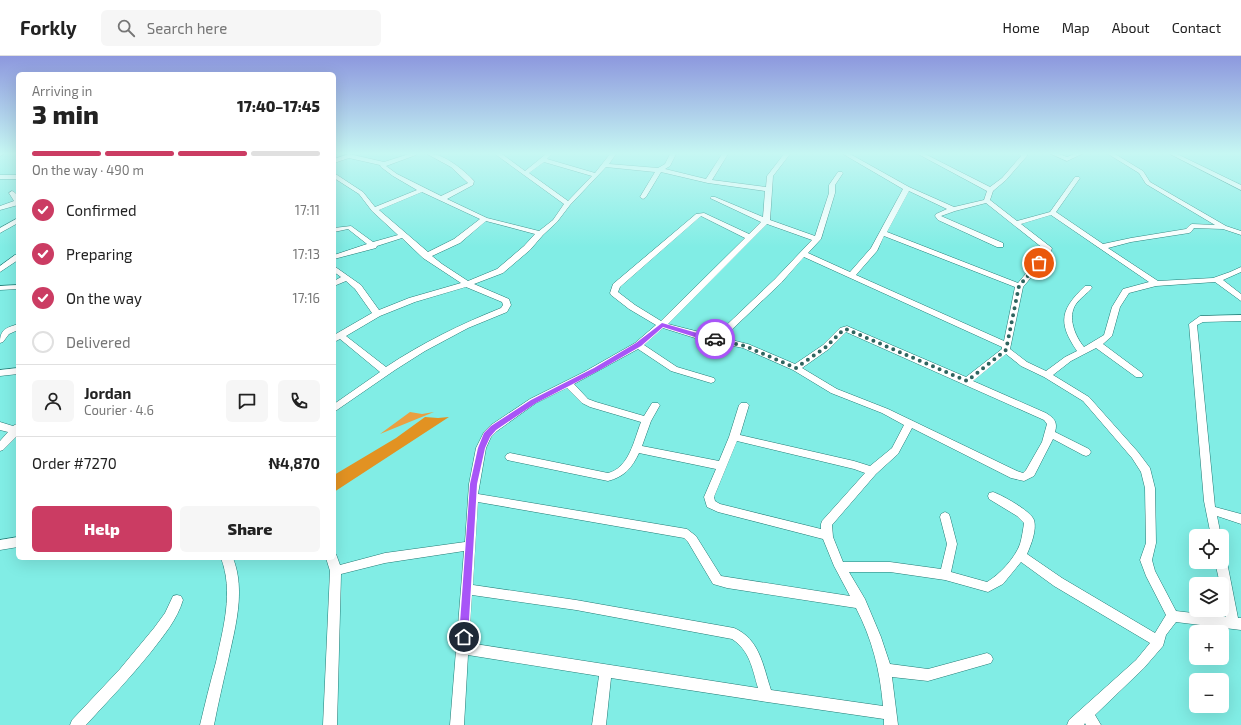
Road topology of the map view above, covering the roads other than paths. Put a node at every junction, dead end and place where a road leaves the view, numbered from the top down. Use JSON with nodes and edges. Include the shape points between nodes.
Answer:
{"nodes":[{"id":1,"x":349,"y":185,"type":"edge"},
{"id":2,"x":413,"y":185,"type":"edge"},
{"id":3,"x":468,"y":185,"type":"edge"},
{"id":4,"x":543,"y":185,"type":"edge"},
{"id":5,"x":587,"y":185,"type":"edge"},
{"id":6,"x":650,"y":185,"type":"edge"},
{"id":7,"x":740,"y":185,"type":"edge"},
{"id":8,"x":769,"y":185,"type":"edge"},
{"id":9,"x":831,"y":185,"type":"edge"},
{"id":10,"x":902,"y":185,"type":"edge"},
{"id":11,"x":981,"y":185,"type":"edge"},
{"id":12,"x":996,"y":185,"type":"edge"},
{"id":13,"x":1073,"y":185,"type":"edge"},
{"id":14,"x":1152,"y":185,"type":"edge"},
{"id":15,"x":907,"y":188,"type":"junction"},
{"id":16,"x":768,"y":189,"type":"junction"},
{"id":17,"x":422,"y":190,"type":"junction"},
{"id":18,"x":990,"y":190,"type":"junction"},
{"id":19,"x":12,"y":193,"type":"dead end"},
{"id":20,"x":643,"y":197,"type":"dead end"},
{"id":21,"x":16,"y":198,"type":"edge"},
{"id":22,"x":714,"y":198,"type":"dead end"},
{"id":23,"x":441,"y":199,"type":"junction"},
{"id":24,"x":987,"y":201,"type":"junction"},
{"id":25,"x":16,"y":203,"type":"edge"},
{"id":26,"x":568,"y":204,"type":"junction"},
{"id":27,"x":0,"y":208,"type":"edge"},
{"id":28,"x":953,"y":209,"type":"junction"},
{"id":29,"x":374,"y":210,"type":"junction"},
{"id":30,"x":1052,"y":213,"type":"junction"},
{"id":31,"x":485,"y":219,"type":"junction"},
{"id":32,"x":16,"y":221,"type":"edge"},
{"id":33,"x":766,"y":221,"type":"junction"},
{"id":34,"x":1017,"y":223,"type":"junction"},
{"id":35,"x":1224,"y":227,"type":"junction"},
{"id":36,"x":0,"y":230,"type":"edge"},
{"id":37,"x":336,"y":230,"type":"edge"},
{"id":38,"x":540,"y":233,"type":"junction"},
{"id":39,"x":882,"y":233,"type":"junction"},
{"id":40,"x":1241,"y":233,"type":"edge"},
{"id":41,"x":404,"y":235,"type":"junction"},
{"id":42,"x":750,"y":237,"type":"junction"},
{"id":43,"x":817,"y":239,"type":"junction"},
{"id":44,"x":1000,"y":245,"type":"dead end"},
{"id":45,"x":373,"y":246,"type":"junction"},
{"id":46,"x":1101,"y":247,"type":"junction"},
{"id":47,"x":803,"y":254,"type":"junction"},
{"id":48,"x":336,"y":256,"type":"edge"},
{"id":49,"x":426,"y":256,"type":"junction"},
{"id":50,"x":16,"y":258,"type":"edge"},
{"id":51,"x":1241,"y":269,"type":"edge"},
{"id":52,"x":0,"y":270,"type":"edge"},
{"id":53,"x":336,"y":270,"type":"edge"},
{"id":54,"x":851,"y":276,"type":"junction"},
{"id":55,"x":346,"y":278,"type":"junction"},
{"id":56,"x":1216,"y":279,"type":"junction"},
{"id":57,"x":336,"y":283,"type":"edge"},
{"id":58,"x":467,"y":284,"type":"junction"},
{"id":59,"x":1157,"y":284,"type":"junction"},
{"id":60,"x":1019,"y":286,"type":"junction"},
{"id":61,"x":16,"y":287,"type":"edge"},
{"id":62,"x":0,"y":288,"type":"edge"},
{"id":63,"x":1088,"y":288,"type":"dead end"},
{"id":64,"x":1241,"y":298,"type":"edge"},
{"id":65,"x":378,"y":314,"type":"junction"},
{"id":66,"x":1241,"y":318,"type":"edge"},
{"id":67,"x":662,"y":325,"type":"junction"},
{"id":68,"x":16,"y":328,"type":"edge"},
{"id":69,"x":337,"y":337,"type":"edge"},
{"id":70,"x":717,"y":339,"type":"junction"},
{"id":71,"x":0,"y":340,"type":"edge"},
{"id":72,"x":1097,"y":344,"type":"junction"},
{"id":73,"x":638,"y":345,"type":"junction"},
{"id":74,"x":1006,"y":348,"type":"junction"},
{"id":75,"x":1083,"y":352,"type":"junction"},
{"id":76,"x":796,"y":368,"type":"junction"},
{"id":77,"x":16,"y":371,"type":"edge"},
{"id":78,"x":386,"y":372,"type":"junction"},
{"id":79,"x":0,"y":373,"type":"edge"},
{"id":80,"x":1047,"y":375,"type":"junction"},
{"id":81,"x":1139,"y":375,"type":"dead end"},
{"id":82,"x":711,"y":380,"type":"dead end"},
{"id":83,"x":967,"y":381,"type":"junction"},
{"id":84,"x":567,"y":384,"type":"junction"},
{"id":85,"x":656,"y":405,"type":"dead end"},
{"id":86,"x":744,"y":405,"type":"dead end"},
{"id":87,"x":336,"y":408,"type":"edge"},
{"id":88,"x":646,"y":420,"type":"junction"},
{"id":89,"x":909,"y":424,"type":"junction"},
{"id":90,"x":0,"y":426,"type":"edge"},
{"id":91,"x":16,"y":429,"type":"edge"},
{"id":92,"x":16,"y":430,"type":"edge"},
{"id":93,"x":1050,"y":433,"type":"junction"},
{"id":94,"x":734,"y":438,"type":"junction"},
{"id":95,"x":0,"y":448,"type":"edge"},
{"id":96,"x":636,"y":450,"type":"junction"},
{"id":97,"x":1086,"y":452,"type":"dead end"},
{"id":98,"x":510,"y":457,"type":"dead end"},
{"id":99,"x":722,"y":466,"type":"junction"},
{"id":100,"x":872,"y":471,"type":"junction"},
{"id":101,"x":993,"y":496,"type":"dead end"},
{"id":102,"x":472,"y":497,"type":"junction"},
{"id":103,"x":1211,"y":510,"type":"junction"},
{"id":104,"x":945,"y":517,"type":"dead end"},
{"id":105,"x":1241,"y":519,"type":"edge"},
{"id":106,"x":1215,"y":529,"type":"edge"},
{"id":107,"x":827,"y":535,"type":"junction"},
{"id":108,"x":16,"y":542,"type":"edge"},
{"id":109,"x":0,"y":545,"type":"edge"},
{"id":110,"x":469,"y":546,"type":"junction"},
{"id":111,"x":1021,"y":556,"type":"junction"},
{"id":112,"x":228,"y":560,"type":"edge"},
{"id":113,"x":333,"y":560,"type":"edge"},
{"id":114,"x":841,"y":567,"type":"junction"},
{"id":115,"x":1223,"y":569,"type":"edge"},
{"id":116,"x":336,"y":571,"type":"junction"},
{"id":117,"x":945,"y":575,"type":"junction"},
{"id":118,"x":467,"y":589,"type":"junction"},
{"id":119,"x":177,"y":600,"type":"dead end"},
{"id":120,"x":861,"y":604,"type":"junction"},
{"id":121,"x":1173,"y":616,"type":"junction"},
{"id":122,"x":1237,"y":624,"type":"edge"},
{"id":123,"x":1159,"y":642,"type":"junction"},
{"id":124,"x":462,"y":648,"type":"junction"},
{"id":125,"x":987,"y":659,"type":"dead end"},
{"id":126,"x":606,"y":670,"type":"junction"},
{"id":127,"x":885,"y":670,"type":"junction"},
{"id":128,"x":766,"y":696,"type":"junction"},
{"id":129,"x":890,"y":719,"type":"edge"},
{"id":130,"x":1090,"y":720,"type":"edge"},
{"id":131,"x":77,"y":725,"type":"edge"},
{"id":132,"x":207,"y":725,"type":"edge"},
{"id":133,"x":330,"y":725,"type":"edge"},
{"id":134,"x":457,"y":725,"type":"edge"},
{"id":135,"x":599,"y":725,"type":"edge"},
{"id":136,"x":1074,"y":725,"type":"edge"}],
"edges":[{"from":1,"to":29,"type":"street","via":[[361,193]]},
{"from":2,"to":17,"type":"street"},
{"from":3,"to":23,"type":"street"},
{"from":4,"to":26,"type":"street"},
{"from":5,"to":26,"type":"street"},
{"from":6,"to":20,"type":"street"},
{"from":7,"to":16,"type":"street"},
{"from":8,"to":16,"type":"street"},
{"from":9,"to":43,"type":"street","via":[[832,194]]},
{"from":10,"to":15,"type":"street"},
{"from":11,"to":18,"type":"street"},
{"from":12,"to":18,"type":"street"},
{"from":13,"to":30,"type":"street"},
{"from":14,"to":35,"type":"street","via":[[1170,198]]},
{"from":15,"to":28,"type":"street"},
{"from":15,"to":39,"type":"street"},
{"from":16,"to":33,"type":"street"},
{"from":17,"to":23,"type":"street"},
{"from":17,"to":29,"type":"street"},
{"from":18,"to":24,"type":"street"},
{"from":19,"to":21,"type":"street"},
{"from":22,"to":33,"type":"street"},
{"from":23,"to":31,"type":"street"},
{"from":24,"to":28,"type":"street"},
{"from":24,"to":34,"type":"street"},
{"from":25,"to":27,"type":"street"},
{"from":26,"to":38,"type":"street","via":[[555,222]]},
{"from":28,"to":44,"type":"street","via":[[938,216]]},
{"from":29,"to":41,"type":"street"},
{"from":30,"to":34,"type":"street"},
{"from":30,"to":46,"type":"street"},
{"from":31,"to":38,"type":"street"},
{"from":31,"to":49,"type":"street","via":[[457,241]]},
{"from":32,"to":36,"type":"street"},
{"from":33,"to":42,"type":"street"},
{"from":33,"to":43,"type":"street"},
{"from":34,"to":60,"type":"street","via":[[1048,248],[1047,253]]},
{"from":35,"to":40,"type":"street"},
{"from":35,"to":46,"type":"street","via":[[1192,226],[1189,231]]},
{"from":37,"to":45,"type":"street","via":[[350,227]]},
{"from":38,"to":58,"type":"street","via":[[500,271]]},
{"from":39,"to":54,"type":"street","via":[[874,250]]},
{"from":39,"to":60,"type":"street"},
{"from":41,"to":45,"type":"street"},
{"from":41,"to":49,"type":"street"},
{"from":42,"to":67,"type":"street"},
{"from":42,"to":67,"type":"street","via":[[702,214],[698,215],[616,286],[614,293]]},
{"from":43,"to":47,"type":"street"},
{"from":45,"to":48,"type":"street"},
{"from":46,"to":59,"type":"street"},
{"from":47,"to":54,"type":"street"},
{"from":47,"to":70,"type":"street"},
{"from":49,"to":58,"type":"street"},
{"from":50,"to":52,"type":"street"},
{"from":51,"to":56,"type":"street"},
{"from":53,"to":55,"type":"street"},
{"from":54,"to":74,"type":"street"},
{"from":55,"to":57,"type":"street"},
{"from":55,"to":65,"type":"street","via":[[358,287]]},
{"from":56,"to":59,"type":"street"},
{"from":56,"to":64,"type":"street"},
{"from":58,"to":65,"type":"street","via":[[412,300]]},
{"from":58,"to":78,"type":"street","via":[[506,302],[507,306],[504,310],[453,331]]},
{"from":59,"to":72,"type":"street","via":[[1126,291],[1110,323],[1108,336]]},
{"from":60,"to":74,"type":"street"},
{"from":61,"to":62,"type":"street"},
{"from":63,"to":75,"type":"street","via":[[1071,306],[1069,318],[1073,340]]},
{"from":65,"to":69,"type":"street"},
{"from":66,"to":103,"type":"street","via":[[1200,319],[1193,324]]},
{"from":67,"to":70,"type":"street"},
{"from":67,"to":73,"type":"street"},
{"from":68,"to":71,"type":"street","via":[[6,332]]},
{"from":69,"to":78,"type":"street"},
{"from":70,"to":76,"type":"street","via":[[745,346]]},
{"from":72,"to":75,"type":"street"},
{"from":72,"to":81,"type":"street"},
{"from":73,"to":82,"type":"street","via":[[674,369]]},
{"from":73,"to":84,"type":"street"},
{"from":74,"to":80,"type":"street","via":[[1024,364]]},
{"from":74,"to":83,"type":"street"},
{"from":75,"to":80,"type":"street","via":[[1068,359]]},
{"from":76,"to":83,"type":"street","via":[[846,329]]},
{"from":76,"to":89,"type":"street","via":[[834,391]]},
{"from":77,"to":79,"type":"street"},
{"from":78,"to":87,"type":"street"},
{"from":80,"to":121,"type":"street","via":[[1086,400],[1146,471],[1150,488],[1151,543],[1146,560]]},
{"from":83,"to":93,"type":"street","via":[[1043,415],[1052,424]]},
{"from":84,"to":88,"type":"street","via":[[593,405]]},
{"from":84,"to":102,"type":"street","via":[[533,401],[487,435],[478,461]]},
{"from":85,"to":88,"type":"street"},
{"from":86,"to":94,"type":"street"},
{"from":88,"to":96,"type":"street"},
{"from":89,"to":93,"type":"street","via":[[1015,475],[1024,476],[1030,473]]},
{"from":89,"to":100,"type":"street","via":[[895,451]]},
{"from":90,"to":91,"type":"street"},
{"from":92,"to":95,"type":"street"},
{"from":93,"to":97,"type":"street"},
{"from":94,"to":99,"type":"street"},
{"from":94,"to":100,"type":"street"},
{"from":96,"to":98,"type":"street","via":[[620,474],[614,477]]},
{"from":96,"to":99,"type":"street"},
{"from":99,"to":107,"type":"street","via":[[709,497],[711,504],[718,508]]},
{"from":100,"to":107,"type":"street","via":[[826,524]]},
{"from":101,"to":111,"type":"street","via":[[1021,513],[1029,521],[1028,535]]},
{"from":102,"to":110,"type":"street"},
{"from":102,"to":120,"type":"street","via":[[687,534],[717,580]]},
{"from":103,"to":105,"type":"street"},
{"from":103,"to":106,"type":"street"},
{"from":104,"to":117,"type":"street","via":[[952,544]]},
{"from":107,"to":114,"type":"street"},
{"from":108,"to":109,"type":"street"},
{"from":110,"to":116,"type":"street","via":[[402,554],[360,562]]},
{"from":110,"to":118,"type":"street"},
{"from":111,"to":117,"type":"street","via":[[997,583],[988,587]]},
{"from":111,"to":123,"type":"street","via":[[1058,582]]},
{"from":112,"to":132,"type":"street","via":[[232,571],[234,601]]},
{"from":113,"to":116,"type":"street"},
{"from":114,"to":117,"type":"street","via":[[890,567]]},
{"from":114,"to":120,"type":"street"},
{"from":115,"to":122,"type":"street"},
{"from":116,"to":133,"type":"street"},
{"from":118,"to":124,"type":"street"},
{"from":118,"to":128,"type":"street","via":[[576,605],[734,634],[745,641],[752,650]]},
{"from":119,"to":131,"type":"street","via":[[166,623],[135,662]]},
{"from":120,"to":127,"type":"street","via":[[872,627]]},
{"from":121,"to":122,"type":"street"},
{"from":121,"to":123,"type":"street","via":[[1161,633]]},
{"from":123,"to":130,"type":"street"},
{"from":124,"to":126,"type":"street"},
{"from":124,"to":134,"type":"street"},
{"from":125,"to":127,"type":"street","via":[[928,675]]},
{"from":126,"to":128,"type":"street"},
{"from":126,"to":135,"type":"street"},
{"from":127,"to":129,"type":"street"},
{"from":128,"to":129,"type":"street"},
{"from":130,"to":136,"type":"street"}]}
